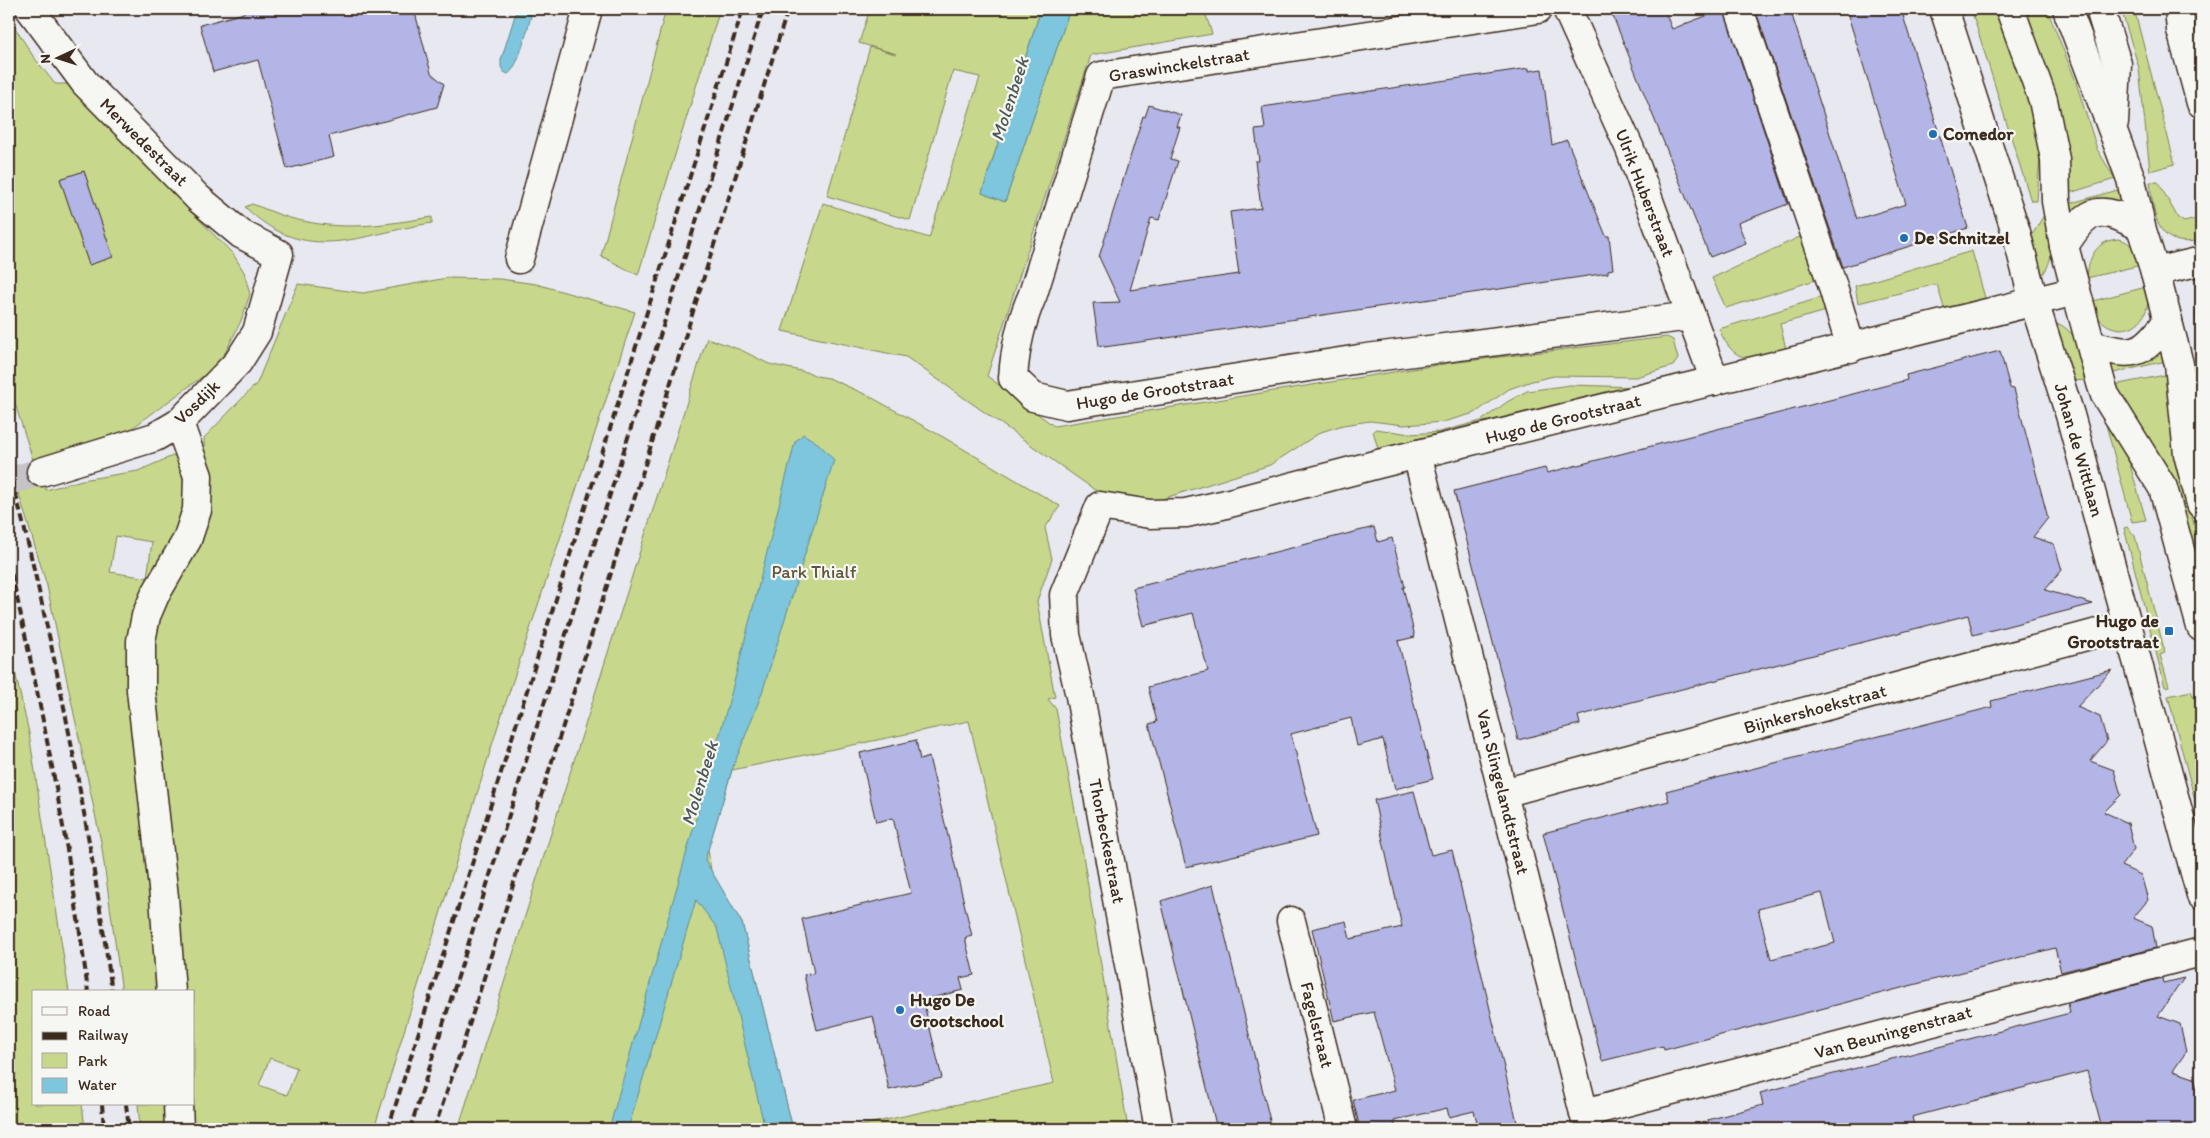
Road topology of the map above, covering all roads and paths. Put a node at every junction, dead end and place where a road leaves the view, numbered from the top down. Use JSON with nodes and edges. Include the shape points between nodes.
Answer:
{"nodes":[{"id":1,"x":30,"y":9,"type":"edge"},
{"id":2,"x":588,"y":9,"type":"edge"},
{"id":3,"x":1538,"y":9,"type":"edge"},
{"id":4,"x":1567,"y":9,"type":"edge"},
{"id":5,"x":1739,"y":9,"type":"edge"},
{"id":6,"x":1944,"y":9,"type":"edge"},
{"id":7,"x":2010,"y":9,"type":"edge"},
{"id":8,"x":2067,"y":9,"type":"edge"},
{"id":9,"x":2100,"y":9,"type":"edge"},
{"id":10,"x":2179,"y":9,"type":"edge"},
{"id":11,"x":2201,"y":102,"type":"edge"},
{"id":12,"x":2114,"y":133,"type":"junction"},
{"id":13,"x":2141,"y":227,"type":"junction"},
{"id":14,"x":2064,"y":246,"type":"junction"},
{"id":15,"x":279,"y":254,"type":"joint"},
{"id":16,"x":519,"y":259,"type":"dead end"},
{"id":17,"x":2201,"y":261,"type":"edge"},
{"id":18,"x":2155,"y":272,"type":"junction"},
{"id":19,"x":2076,"y":291,"type":"junction"},
{"id":20,"x":2034,"y":302,"type":"junction"},
{"id":21,"x":1691,"y":316,"type":"junction"},
{"id":22,"x":2168,"y":320,"type":"junction"},
{"id":23,"x":2092,"y":345,"type":"junction"},
{"id":24,"x":1851,"y":348,"type":"junction"},
{"id":25,"x":2179,"y":364,"type":"junction"},
{"id":26,"x":1013,"y":378,"type":"joint"},
{"id":27,"x":1715,"y":381,"type":"junction"},
{"id":28,"x":179,"y":423,"type":"junction"},
{"id":29,"x":2201,"y":446,"type":"edge"},
{"id":30,"x":1417,"y":454,"type":"junction"},
{"id":31,"x":41,"y":472,"type":"tunnel mouth"},
{"id":32,"x":2201,"y":504,"type":"edge"},
{"id":33,"x":1080,"y":556,"type":"joint"},
{"id":34,"x":2127,"y":625,"type":"junction"},
{"id":35,"x":2201,"y":627,"type":"edge"},
{"id":36,"x":1503,"y":793,"type":"junction"},
{"id":37,"x":2201,"y":895,"type":"edge"},
{"id":38,"x":1290,"y":922,"type":"dead end"},
{"id":39,"x":2201,"y":952,"type":"edge"},
{"id":40,"x":170,"y":990,"type":"edge"},
{"id":41,"x":178,"y":1106,"type":"edge"},
{"id":42,"x":1586,"y":1121,"type":"edge"},
{"id":43,"x":179,"y":1129,"type":"edge"},
{"id":44,"x":1159,"y":1129,"type":"edge"},
{"id":45,"x":1343,"y":1129,"type":"edge"}],
"edges":[{"from":1,"to":15,"type":"street","name":"Merwedestraat","via":[[85,82],[200,198],[241,234]]},
{"from":2,"to":16,"type":"street"},
{"from":3,"to":26,"type":"street","name":"Graswinckelstraat","via":[[1101,76],[1026,309],[1014,351]]},
{"from":4,"to":21,"type":"street","name":"Ulrik Huberstraat","via":[[1630,149]]},
{"from":5,"to":24,"type":"street"},
{"from":6,"to":20,"type":"street","name":"Johan de Wittlaan","via":[[2016,232]]},
{"from":7,"to":14,"type":"street","via":[[2042,100],[2055,159],[2056,201]]},
{"from":8,"to":12,"type":"street"},
{"from":9,"to":12,"type":"street","via":[[2117,64]]},
{"from":10,"to":11,"type":"street","via":[[2181,30]]},
{"from":12,"to":13,"type":"street","via":[[2131,179]]},
{"from":13,"to":14,"type":"street","via":[[2116,214],[2102,212],[2082,221]]},
{"from":13,"to":18,"type":"street"},
{"from":14,"to":19,"type":"street"},
{"from":15,"to":28,"type":"street","name":"Vosdijk","via":[[257,332],[238,362]]},
{"from":17,"to":18,"type":"street"},
{"from":18,"to":22,"type":"street"},
{"from":19,"to":20,"type":"street","name":"Hugo de Grootstraat"},
{"from":19,"to":23,"type":"street"},
{"from":20,"to":24,"type":"street","name":"Hugo de Grootstraat"},
{"from":20,"to":34,"type":"street","name":"Johan de Wittlaan","via":[[2088,478]]},
{"from":21,"to":26,"type":"street","name":"Hugo de Grootstraat","via":[[1359,359],[1067,405],[1032,397]]},
{"from":21,"to":27,"type":"street","name":"Ulrik Huberstraat"},
{"from":22,"to":23,"type":"street","via":[[2149,345],[2134,352],[2117,352]]},
{"from":22,"to":25,"type":"street"},
{"from":23,"to":35,"type":"street","via":[[2105,395],[2163,488]]},
{"from":24,"to":27,"type":"street","name":"Hugo de Grootstraat"},
{"from":25,"to":29,"type":"street"},
{"from":25,"to":32,"type":"street","via":[[2188,454]]},
{"from":27,"to":30,"type":"street","name":"Hugo de Grootstraat"},
{"from":28,"to":31,"type":"street","name":"Vosdijk","via":[[155,437]]},
{"from":28,"to":40,"type":"street","via":[[198,476],[197,510],[187,540],[146,616],[141,641],[141,690],[164,897]]},
{"from":30,"to":33,"type":"street","name":"Hugo de Grootstraat","via":[[1186,513],[1150,514],[1100,506]]},
{"from":30,"to":36,"type":"street","name":"Van Slingelandtstraat"},
{"from":33,"to":44,"type":"street","name":"Thorbeckestraat","via":[[1064,595],[1066,635]]},
{"from":34,"to":36,"type":"street","name":"Bijnkershoekstraat"},
{"from":34,"to":37,"type":"street","name":"Johan de Wittlaan"},
{"from":36,"to":42,"type":"street","name":"Van Slingelandtstraat"},
{"from":38,"to":45,"type":"street","name":"Fagelstraat"},
{"from":39,"to":42,"type":"street","name":"Van Beuningenstraat"},
{"from":41,"to":43,"type":"street"}]}
